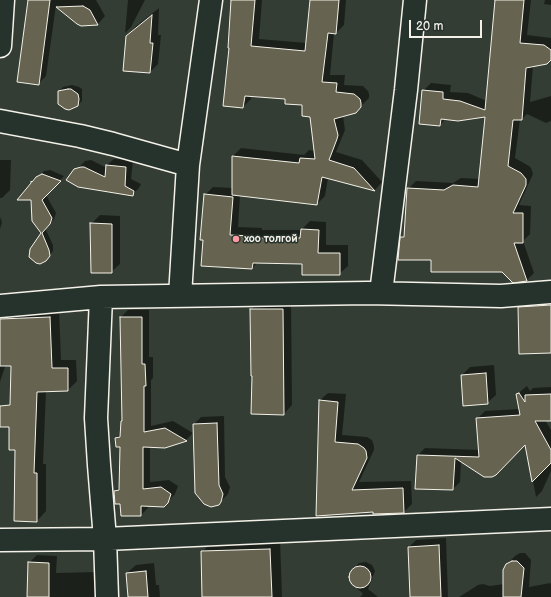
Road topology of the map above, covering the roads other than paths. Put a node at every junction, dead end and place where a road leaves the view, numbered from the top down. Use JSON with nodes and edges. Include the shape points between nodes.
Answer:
{"nodes":[{"id":1,"x":3,"y":0,"type":"edge"},
{"id":2,"x":211,"y":0,"type":"edge"},
{"id":3,"x":415,"y":0,"type":"edge"},
{"id":4,"x":0,"y":46,"type":"edge"},
{"id":5,"x":0,"y":121,"type":"edge"},
{"id":6,"x":188,"y":165,"type":"junction"},
{"id":7,"x":551,"y":292,"type":"edge"},
{"id":8,"x":381,"y":294,"type":"junction"},
{"id":9,"x":180,"y":296,"type":"junction"},
{"id":10,"x":101,"y":297,"type":"junction"},
{"id":11,"x":0,"y":306,"type":"edge"},
{"id":12,"x":551,"y":519,"type":"edge"},
{"id":13,"x":105,"y":539,"type":"junction"},
{"id":14,"x":0,"y":540,"type":"edge"},
{"id":15,"x":107,"y":597,"type":"edge"}],
"edges":[{"from":1,"to":4,"type":"street"},
{"from":2,"to":6,"type":"street"},
{"from":3,"to":8,"type":"street"},
{"from":5,"to":6,"type":"street","via":[[107,142]]},
{"from":6,"to":9,"type":"street"},
{"from":7,"to":8,"type":"street","via":[[501,296]]},
{"from":8,"to":9,"type":"street"},
{"from":9,"to":10,"type":"street"},
{"from":10,"to":11,"type":"street"},
{"from":10,"to":13,"type":"street","via":[[96,418]]},
{"from":12,"to":13,"type":"street"},
{"from":13,"to":14,"type":"street"},
{"from":13,"to":15,"type":"street"}]}
